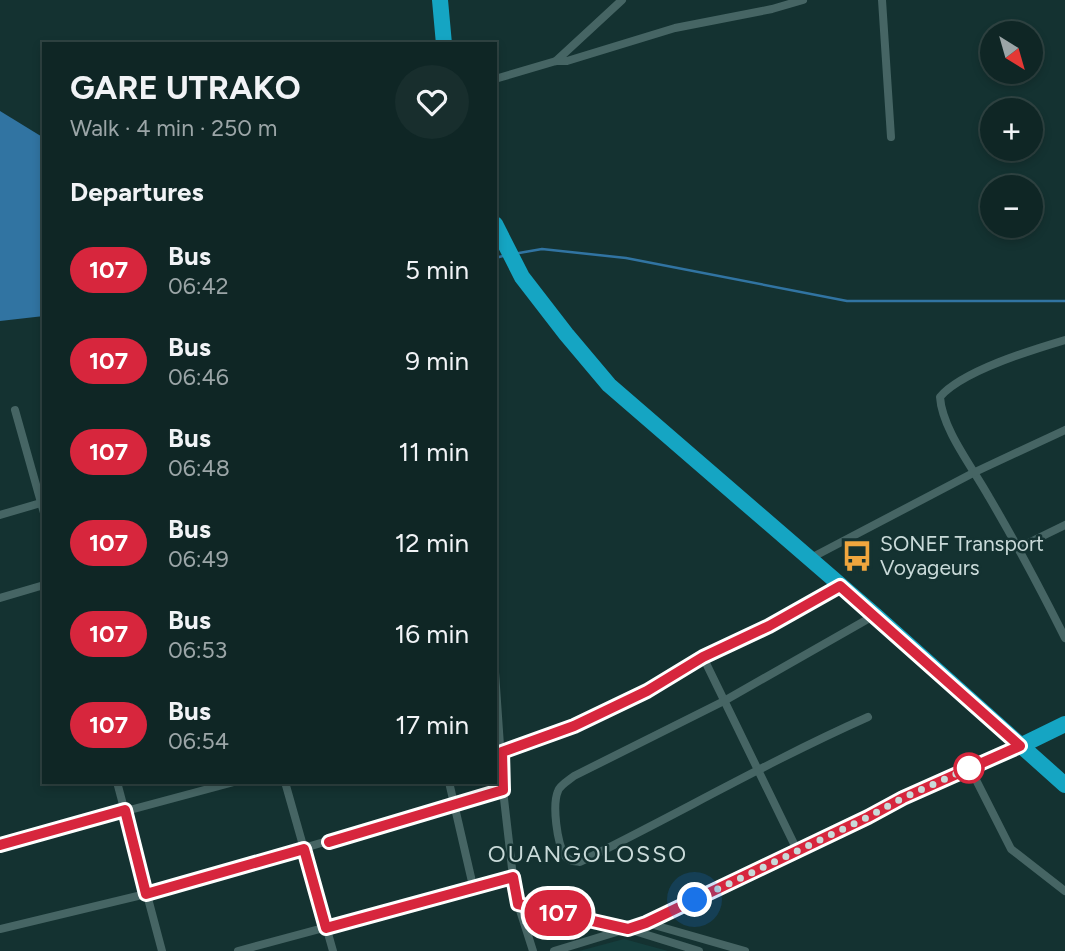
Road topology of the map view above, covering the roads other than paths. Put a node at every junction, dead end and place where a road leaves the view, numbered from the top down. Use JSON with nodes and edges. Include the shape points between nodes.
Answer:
{"nodes":[{"id":1,"x":440,"y":0,"type":"edge"},
{"id":2,"x":622,"y":0,"type":"edge"},
{"id":3,"x":803,"y":0,"type":"edge"},
{"id":4,"x":882,"y":0,"type":"edge"},
{"id":5,"x":444,"y":42,"type":"edge"},
{"id":6,"x":556,"y":61,"type":"junction"},
{"id":7,"x":497,"y":78,"type":"edge"},
{"id":8,"x":891,"y":137,"type":"dead end"},
{"id":9,"x":497,"y":228,"type":"edge"},
{"id":10,"x":1065,"y":340,"type":"edge"},
{"id":11,"x":15,"y":410,"type":"dead end"},
{"id":12,"x":1065,"y":430,"type":"edge"},
{"id":13,"x":975,"y":472,"type":"junction"},
{"id":14,"x":42,"y":503,"type":"edge"},
{"id":15,"x":0,"y":515,"type":"edge"},
{"id":16,"x":1065,"y":525,"type":"edge"},
{"id":17,"x":1018,"y":548,"type":"junction"},
{"id":18,"x":809,"y":559,"type":"junction"},
{"id":19,"x":42,"y":586,"type":"edge"},
{"id":20,"x":840,"y":586,"type":"junction"},
{"id":21,"x":0,"y":598,"type":"edge"},
{"id":22,"x":875,"y":615,"type":"junction"},
{"id":23,"x":1061,"y":622,"type":"edge"},
{"id":24,"x":1065,"y":638,"type":"edge"},
{"id":25,"x":703,"y":657,"type":"junction"},
{"id":26,"x":497,"y":695,"type":"edge"},
{"id":27,"x":724,"y":701,"type":"junction"},
{"id":28,"x":868,"y":717,"type":"dead end"},
{"id":29,"x":1065,"y":724,"type":"edge"},
{"id":30,"x":1020,"y":746,"type":"junction"},
{"id":31,"x":502,"y":752,"type":"junction"},
{"id":32,"x":970,"y":768,"type":"junction"},
{"id":33,"x":757,"y":769,"type":"junction"},
{"id":34,"x":118,"y":784,"type":"edge"},
{"id":35,"x":226,"y":784,"type":"edge"},
{"id":36,"x":286,"y":784,"type":"edge"},
{"id":37,"x":450,"y":784,"type":"edge"},
{"id":38,"x":1065,"y":785,"type":"edge"},
{"id":39,"x":503,"y":790,"type":"junction"},
{"id":40,"x":455,"y":803,"type":"junction"},
{"id":41,"x":125,"y":810,"type":"junction"},
{"id":42,"x":0,"y":845,"type":"edge"},
{"id":43,"x":304,"y":849,"type":"junction"},
{"id":44,"x":797,"y":850,"type":"junction"},
{"id":45,"x":513,"y":877,"type":"junction"},
{"id":46,"x":473,"y":886,"type":"junction"},
{"id":47,"x":1065,"y":891,"type":"edge"},
{"id":48,"x":146,"y":894,"type":"junction"},
{"id":49,"x":518,"y":904,"type":"junction"},
{"id":50,"x":646,"y":923,"type":"junction"},
{"id":51,"x":326,"y":928,"type":"junction"},
{"id":52,"x":0,"y":929,"type":"edge"},
{"id":53,"x":628,"y":929,"type":"junction"},
{"id":54,"x":162,"y":951,"type":"edge"},
{"id":55,"x":239,"y":951,"type":"edge"},
{"id":56,"x":333,"y":951,"type":"edge"},
{"id":57,"x":533,"y":951,"type":"edge"},
{"id":58,"x":554,"y":951,"type":"edge"},
{"id":59,"x":699,"y":951,"type":"edge"},
{"id":60,"x":745,"y":951,"type":"edge"}],
"edges":[{"from":1,"to":5,"type":"highway"},
{"from":2,"to":6,"type":"street"},
{"from":3,"to":6,"type":"street","via":[[675,28]]},
{"from":4,"to":8,"type":"street"},
{"from":6,"to":7,"type":"street"},
{"from":9,"to":18,"type":"highway","via":[[522,277],[609,385]]},
{"from":10,"to":13,"type":"street","via":[[994,365],[948,387],[940,397],[941,409]]},
{"from":11,"to":14,"type":"street"},
{"from":12,"to":13,"type":"street"},
{"from":13,"to":17,"type":"street"},
{"from":13,"to":18,"type":"street"},
{"from":14,"to":15,"type":"street"},
{"from":16,"to":17,"type":"street"},
{"from":17,"to":23,"type":"street"},
{"from":18,"to":20,"type":"highway"},
{"from":19,"to":21,"type":"street"},
{"from":20,"to":22,"type":"highway"},
{"from":20,"to":25,"type":"street"},
{"from":22,"to":27,"type":"street"},
{"from":22,"to":30,"type":"highway"},
{"from":23,"to":24,"type":"street"},
{"from":25,"to":27,"type":"street"},
{"from":25,"to":31,"type":"street","via":[[647,691],[574,726]]},
{"from":26,"to":31,"type":"street"},
{"from":27,"to":33,"type":"street"},
{"from":27,"to":33,"type":"street","via":[[574,776],[559,788],[556,826],[565,855],[580,862]]},
{"from":28,"to":33,"type":"street"},
{"from":29,"to":30,"type":"highway"},
{"from":30,"to":32,"type":"street"},
{"from":30,"to":38,"type":"highway"},
{"from":31,"to":39,"type":"street"},
{"from":32,"to":44,"type":"street"},
{"from":32,"to":47,"type":"street","via":[[1011,849]]},
{"from":33,"to":44,"type":"street"},
{"from":34,"to":41,"type":"street"},
{"from":35,"to":41,"type":"street"},
{"from":36,"to":43,"type":"street"},
{"from":37,"to":40,"type":"street"},
{"from":39,"to":40,"type":"street"},
{"from":39,"to":45,"type":"street"},
{"from":40,"to":43,"type":"street"},
{"from":40,"to":46,"type":"street"},
{"from":41,"to":42,"type":"street"},
{"from":41,"to":48,"type":"street"},
{"from":43,"to":48,"type":"street"},
{"from":43,"to":51,"type":"street"},
{"from":44,"to":50,"type":"street"},
{"from":45,"to":46,"type":"street"},
{"from":45,"to":49,"type":"street"},
{"from":46,"to":51,"type":"street"},
{"from":48,"to":52,"type":"street"},
{"from":48,"to":54,"type":"street"},
{"from":49,"to":53,"type":"street"},
{"from":49,"to":57,"type":"street"},
{"from":50,"to":53,"type":"street"},
{"from":50,"to":60,"type":"street"},
{"from":51,"to":55,"type":"street"},
{"from":51,"to":56,"type":"street"},
{"from":53,"to":58,"type":"street"},
{"from":53,"to":59,"type":"street"}]}
